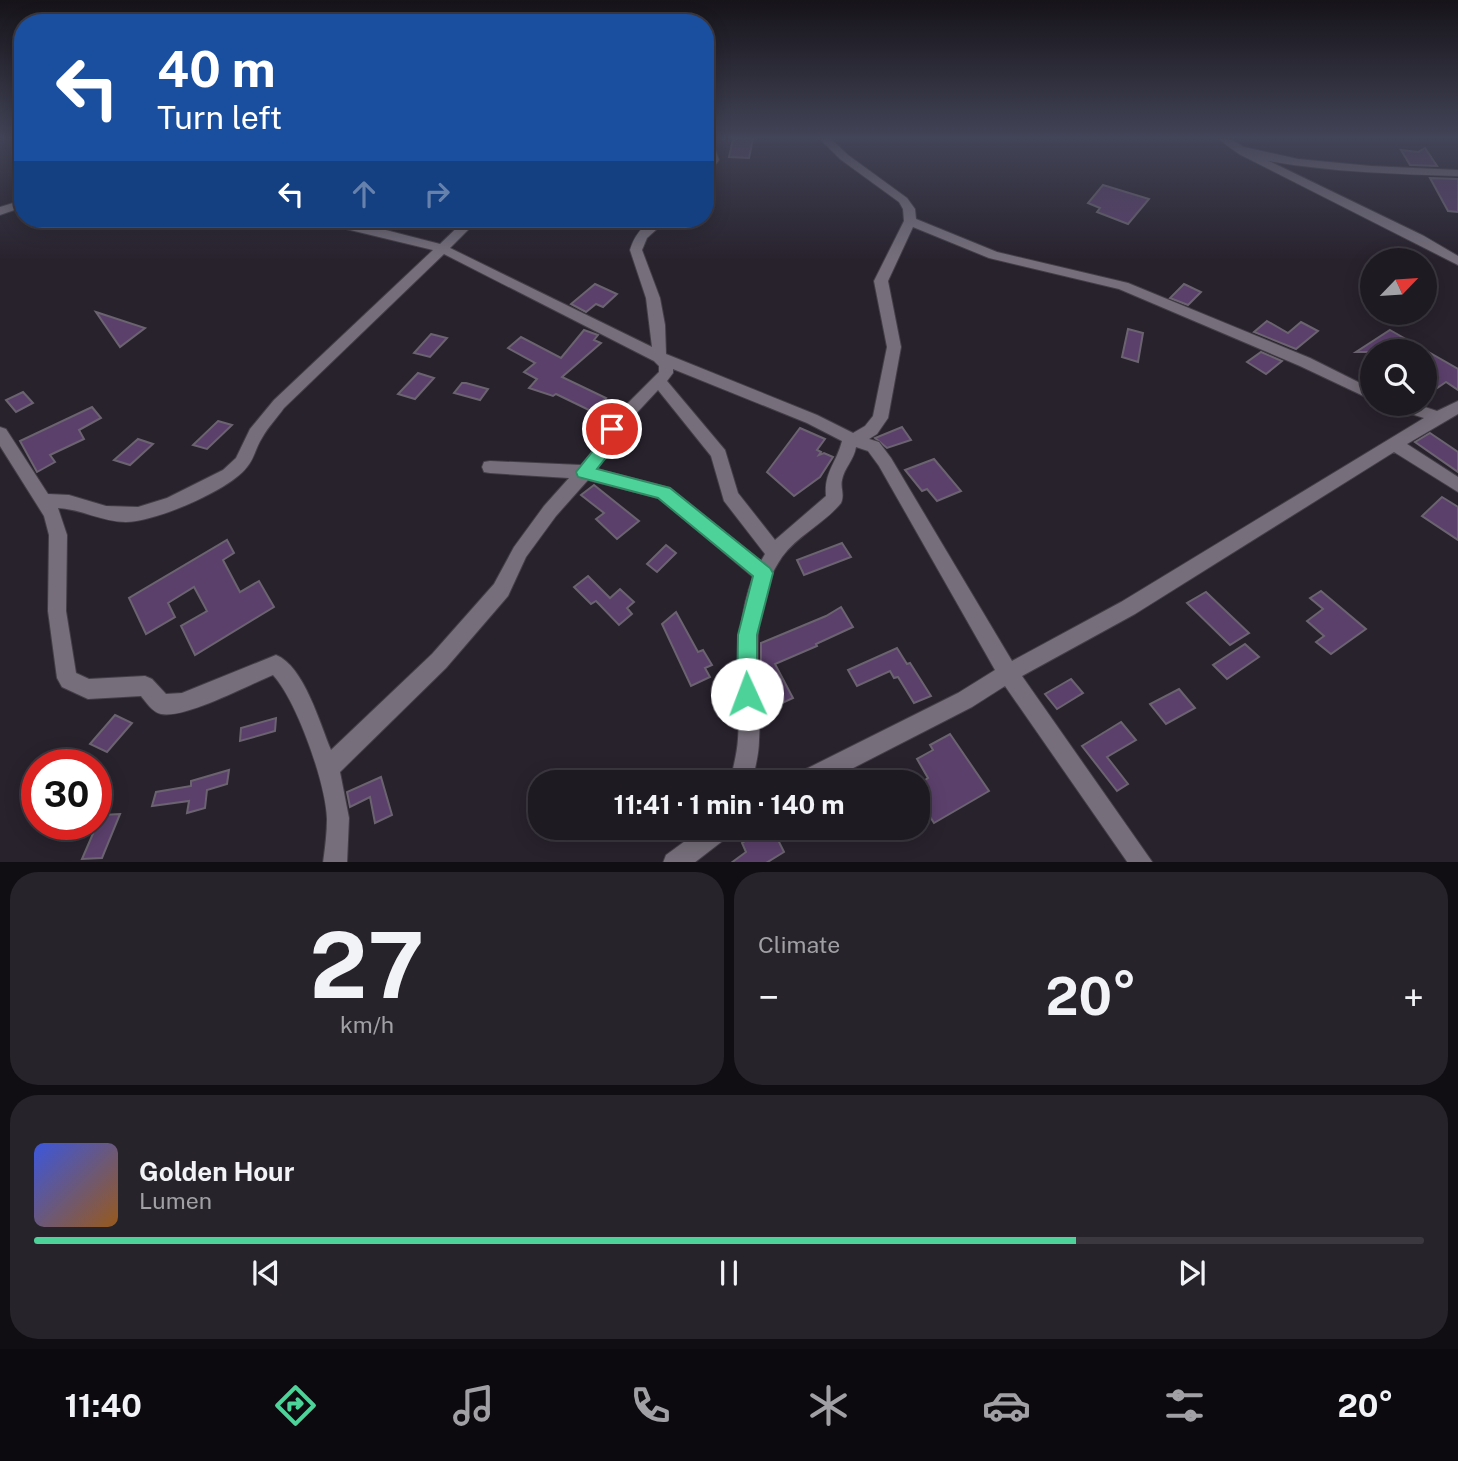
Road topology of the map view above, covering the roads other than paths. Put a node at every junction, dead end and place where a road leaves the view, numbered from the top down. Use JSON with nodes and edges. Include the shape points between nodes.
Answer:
{"nodes":[{"id":1,"x":874,"y":179,"type":"edge"},
{"id":2,"x":1298,"y":179,"type":"edge"},
{"id":3,"x":910,"y":221,"type":"junction"},
{"id":4,"x":359,"y":228,"type":"edge"},
{"id":5,"x":462,"y":228,"type":"edge"},
{"id":6,"x":651,"y":228,"type":"edge"},
{"id":7,"x":441,"y":248,"type":"junction"},
{"id":8,"x":1458,"y":261,"type":"edge"},
{"id":9,"x":659,"y":357,"type":"junction"},
{"id":10,"x":660,"y":382,"type":"junction"},
{"id":11,"x":1360,"y":389,"type":"edge"},
{"id":12,"x":1458,"y":407,"type":"edge"},
{"id":13,"x":1435,"y":416,"type":"edge"},
{"id":14,"x":1438,"y":417,"type":"junction"},
{"id":15,"x":0,"y":433,"type":"edge"},
{"id":16,"x":855,"y":441,"type":"junction"},
{"id":17,"x":1395,"y":444,"type":"junction"},
{"id":18,"x":490,"y":467,"type":"dead end"},
{"id":19,"x":584,"y":472,"type":"junction"},
{"id":20,"x":1458,"y":485,"type":"edge"},
{"id":21,"x":44,"y":501,"type":"junction"},
{"id":22,"x":775,"y":553,"type":"junction"},
{"id":23,"x":763,"y":573,"type":"junction"},
{"id":24,"x":1008,"y":673,"type":"junction"},
{"id":25,"x":328,"y":768,"type":"junction"},
{"id":26,"x":743,"y":770,"type":"edge"},
{"id":27,"x":828,"y":770,"type":"edge"},
{"id":28,"x":705,"y":840,"type":"edge"},
{"id":29,"x":335,"y":862,"type":"edge"},
{"id":30,"x":675,"y":862,"type":"edge"},
{"id":31,"x":1141,"y":862,"type":"edge"}],
"edges":[{"from":1,"to":3,"type":"street","via":[[903,200]]},
{"from":2,"to":8,"type":"street"},
{"from":3,"to":11,"type":"street","via":[[993,255],[1123,286]]},
{"from":3,"to":16,"type":"street","via":[[881,281],[894,347],[880,418]]},
{"from":4,"to":7,"type":"street"},
{"from":5,"to":7,"type":"street"},
{"from":6,"to":9,"type":"street","via":[[641,236],[636,250],[653,298]]},
{"from":7,"to":9,"type":"street"},
{"from":7,"to":21,"type":"street","via":[[279,404],[256,433],[242,462],[229,474],[172,504],[138,514]]},
{"from":9,"to":10,"type":"street","via":[[666,365]]},
{"from":9,"to":16,"type":"street"},
{"from":10,"to":19,"type":"street","via":[[612,429],[602,451]]},
{"from":10,"to":22,"type":"street","via":[[719,454],[730,496]]},
{"from":12,"to":14,"type":"street"},
{"from":13,"to":14,"type":"street"},
{"from":14,"to":17,"type":"street"},
{"from":15,"to":21,"type":"street"},
{"from":16,"to":22,"type":"street","via":[[849,443],[833,480],[835,498]]},
{"from":16,"to":24,"type":"street","via":[[873,446],[885,462]]},
{"from":17,"to":20,"type":"street"},
{"from":17,"to":24,"type":"street","via":[[1128,608]]},
{"from":18,"to":19,"type":"street"},
{"from":19,"to":23,"type":"street","via":[[664,493]]},
{"from":19,"to":25,"type":"street","via":[[520,552],[501,590],[439,661]]},
{"from":21,"to":25,"type":"street","via":[[58,535],[57,611],[69,680],[88,689],[145,686],[162,704],[182,703],[276,664],[291,680]]},
{"from":22,"to":23,"type":"street"},
{"from":23,"to":26,"type":"street","via":[[746,650],[749,737]]},
{"from":24,"to":27,"type":"street"},
{"from":24,"to":31,"type":"street"},
{"from":25,"to":29,"type":"street","via":[[338,818]]},
{"from":28,"to":30,"type":"street"}]}
